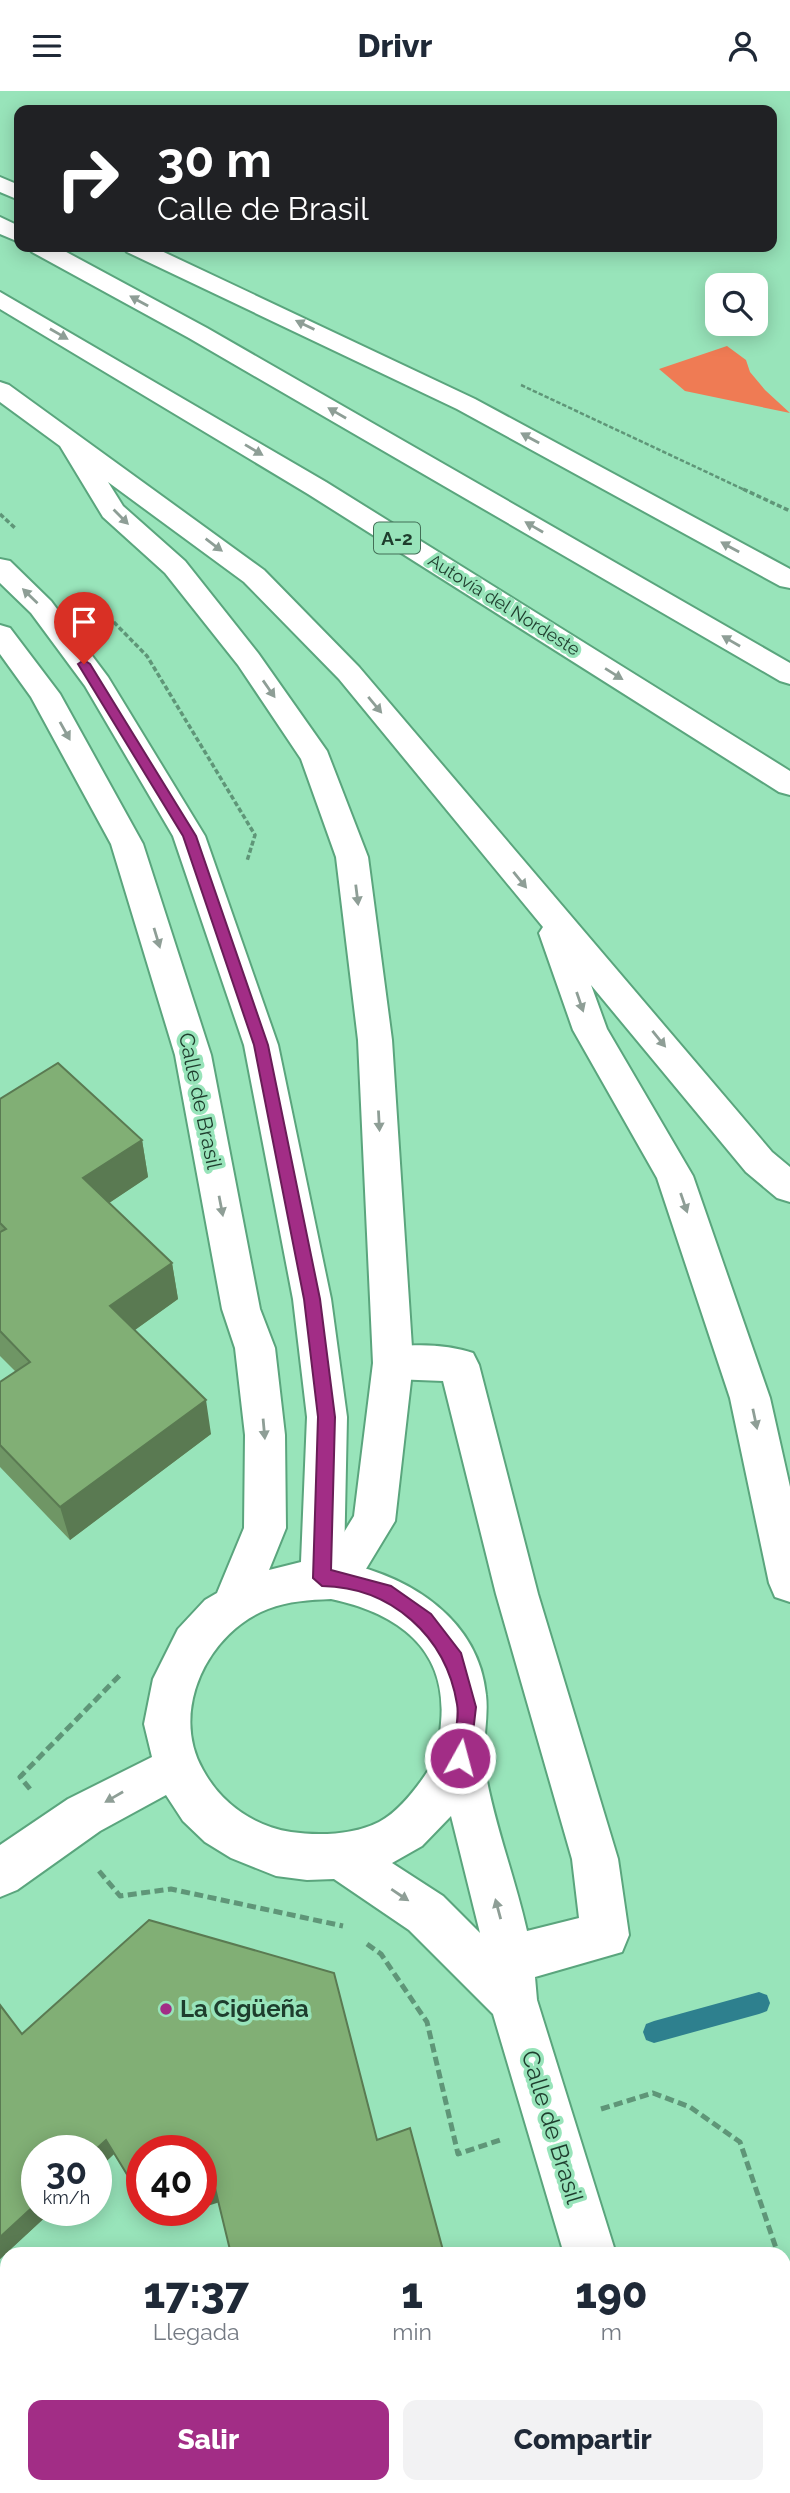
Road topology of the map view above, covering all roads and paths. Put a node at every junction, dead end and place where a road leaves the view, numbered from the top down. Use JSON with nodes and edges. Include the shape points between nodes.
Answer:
{"nodes":[{"id":1,"x":49,"y":252,"type":"edge"},
{"id":2,"x":146,"y":252,"type":"edge"},
{"id":3,"x":0,"y":299,"type":"edge"},
{"id":4,"x":0,"y":390,"type":"edge"},
{"id":5,"x":69,"y":440,"type":"junction"},
{"id":6,"x":0,"y":567,"type":"edge"},
{"id":7,"x":790,"y":580,"type":"edge"},
{"id":8,"x":0,"y":634,"type":"edge"},
{"id":9,"x":790,"y":675,"type":"edge"},
{"id":10,"x":790,"y":785,"type":"edge"},
{"id":11,"x":549,"y":915,"type":"junction"},
{"id":12,"x":790,"y":1188,"type":"edge"},
{"id":13,"x":393,"y":1363,"type":"junction"},
{"id":14,"x":330,"y":1578,"type":"junction"},
{"id":15,"x":790,"y":1583,"type":"edge"},
{"id":16,"x":235,"y":1602,"type":"junction"},
{"id":17,"x":460,"y":1758,"type":"junction"},
{"id":18,"x":176,"y":1769,"type":"junction"},
{"id":19,"x":343,"y":1858,"type":"junction"},
{"id":20,"x":0,"y":1874,"type":"edge"},
{"id":21,"x":512,"y":1979,"type":"junction"},
{"id":22,"x":588,"y":2247,"type":"edge"}],
"edges":[{"from":9,"to":1,"type":"main road","one_way":true},
{"from":7,"to":2,"type":"main road","one_way":true,"via":[[466,404]]},
{"from":3,"to":10,"type":"main road","name":"Autovía del Nordeste","number":"A-2","one_way":true,"via":[[317,488]]},
{"from":4,"to":5,"type":"main road"},
{"from":5,"to":11,"type":"main road","one_way":true,"via":[[254,576],[349,673]]},
{"from":5,"to":13,"type":"main road","one_way":true,"via":[[113,511],[175,567],[248,659],[316,758],[352,857],[375,1040]]},
{"from":14,"to":6,"type":"main road","one_way":true,"via":[[327,1417],[312,1299],[261,1045],[189,836],[98,683],[41,607]]},
{"from":8,"to":16,"type":"main road","name":"Calle de Brasil","one_way":true,"via":[[45,694],[128,844],[193,1055],[241,1309],[255,1347],[265,1435],[265,1528]]},
{"from":11,"to":12,"type":"main road","one_way":true,"via":[[647,1024],[759,1162]]},
{"from":11,"to":15,"type":"main road","one_way":true,"via":[[590,1030],[675,1176],[750,1398]]},
{"from":13,"to":14,"type":"main road","via":[[374,1521]]},
{"from":13,"to":21,"type":"main road","via":[[458,1365],[517,1594],[595,1859],[605,1935]]},
{"from":14,"to":16,"type":"main road","via":[[276,1584]]},
{"from":14,"to":17,"type":"main road","via":[[385,1591],[425,1619],[454,1659],[467,1707]]},
{"from":16,"to":18,"type":"main road","via":[[199,1635],[175,1676],[166,1722]]},
{"from":17,"to":19,"type":"main road","via":[[435,1803],[394,1839]]},
{"from":21,"to":17,"type":"main road","name":"Calle de Brasil","one_way":true},
{"from":18,"to":19,"type":"main road","via":[[202,1811],[241,1842],[290,1858]]},
{"from":18,"to":20,"type":"main road","one_way":true,"via":[[136,1784],[61,1827]]},
{"from":19,"to":21,"type":"main road","name":"Calle de Brasil","one_way":true,"via":[[426,1913]]},
{"from":21,"to":22,"type":"main road","name":"Calle de Brasil"}]}
